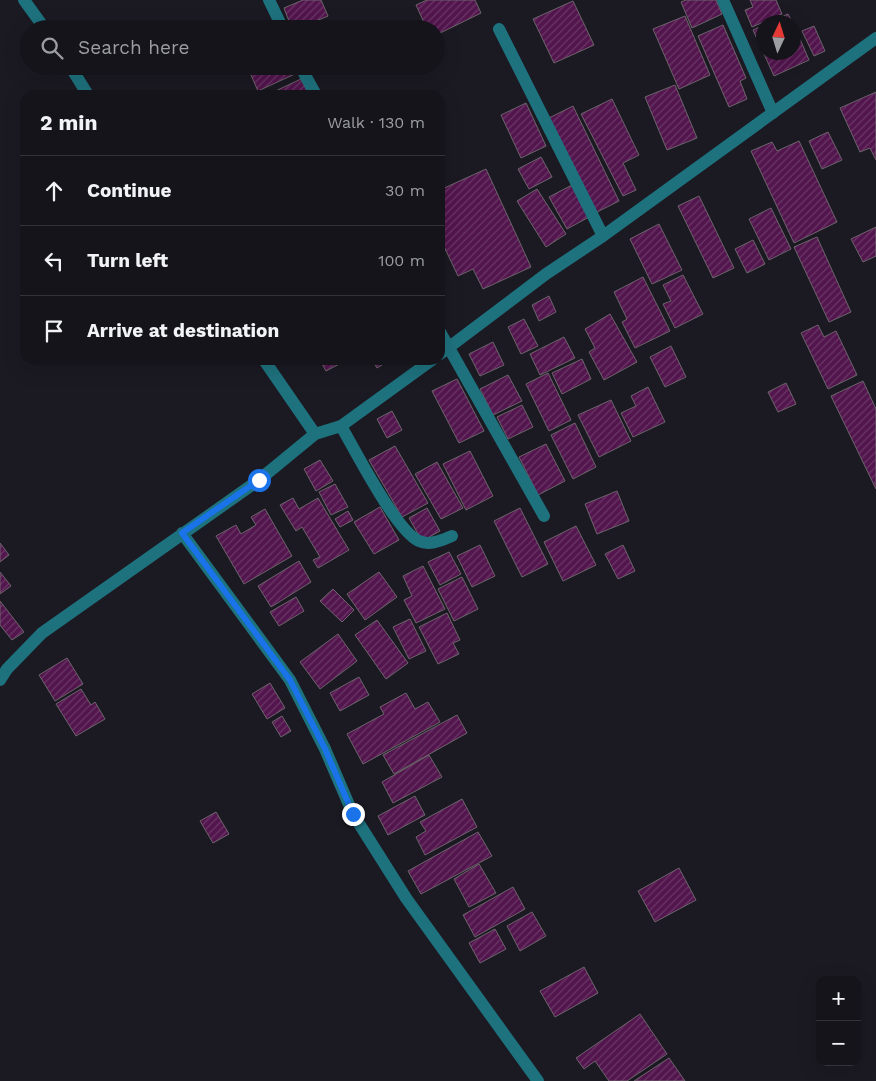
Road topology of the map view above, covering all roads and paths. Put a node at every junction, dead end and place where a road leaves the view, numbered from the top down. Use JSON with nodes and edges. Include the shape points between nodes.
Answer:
{"nodes":[{"id":1,"x":24,"y":0,"type":"edge"},
{"id":2,"x":269,"y":0,"type":"edge"},
{"id":3,"x":724,"y":0,"type":"edge"},
{"id":4,"x":39,"y":20,"type":"edge"},
{"id":5,"x":279,"y":20,"type":"edge"},
{"id":6,"x":499,"y":29,"type":"dead end"},
{"id":7,"x":876,"y":38,"type":"edge"},
{"id":8,"x":76,"y":75,"type":"edge"},
{"id":9,"x":305,"y":75,"type":"edge"},
{"id":10,"x":85,"y":90,"type":"edge"},
{"id":11,"x":313,"y":90,"type":"edge"},
{"id":12,"x":773,"y":114,"type":"junction"},
{"id":13,"x":603,"y":236,"type":"junction"},
{"id":14,"x":445,"y":350,"type":"edge"},
{"id":15,"x":445,"y":353,"type":"edge"},
{"id":16,"x":267,"y":365,"type":"edge"},
{"id":17,"x":425,"y":365,"type":"edge"},
{"id":18,"x":341,"y":426,"type":"junction"},
{"id":19,"x":315,"y":434,"type":"junction"},
{"id":20,"x":544,"y":516,"type":"dead end"},
{"id":21,"x":182,"y":533,"type":"junction"},
{"id":22,"x":452,"y":536,"type":"dead end"},
{"id":23,"x":0,"y":680,"type":"edge"},
{"id":24,"x":538,"y":1081,"type":"edge"}],
"edges":[{"from":1,"to":4,"type":"street"},
{"from":2,"to":5,"type":"street"},
{"from":3,"to":12,"type":"street"},
{"from":6,"to":13,"type":"street"},
{"from":7,"to":12,"type":"street"},
{"from":8,"to":10,"type":"street"},
{"from":9,"to":11,"type":"street"},
{"from":12,"to":13,"type":"street"},
{"from":13,"to":14,"type":"street","via":[[546,274]]},
{"from":15,"to":20,"type":"street"},
{"from":16,"to":19,"type":"street"},
{"from":17,"to":18,"type":"street"},
{"from":18,"to":19,"type":"street"},
{"from":18,"to":22,"type":"street","via":[[396,519],[408,533],[419,541],[433,543]]},
{"from":19,"to":21,"type":"street","via":[[259,480]]},
{"from":21,"to":23,"type":"street","via":[[42,633],[6,669]]},
{"from":21,"to":24,"type":"street","via":[[290,680],[353,814],[406,898]]}]}
